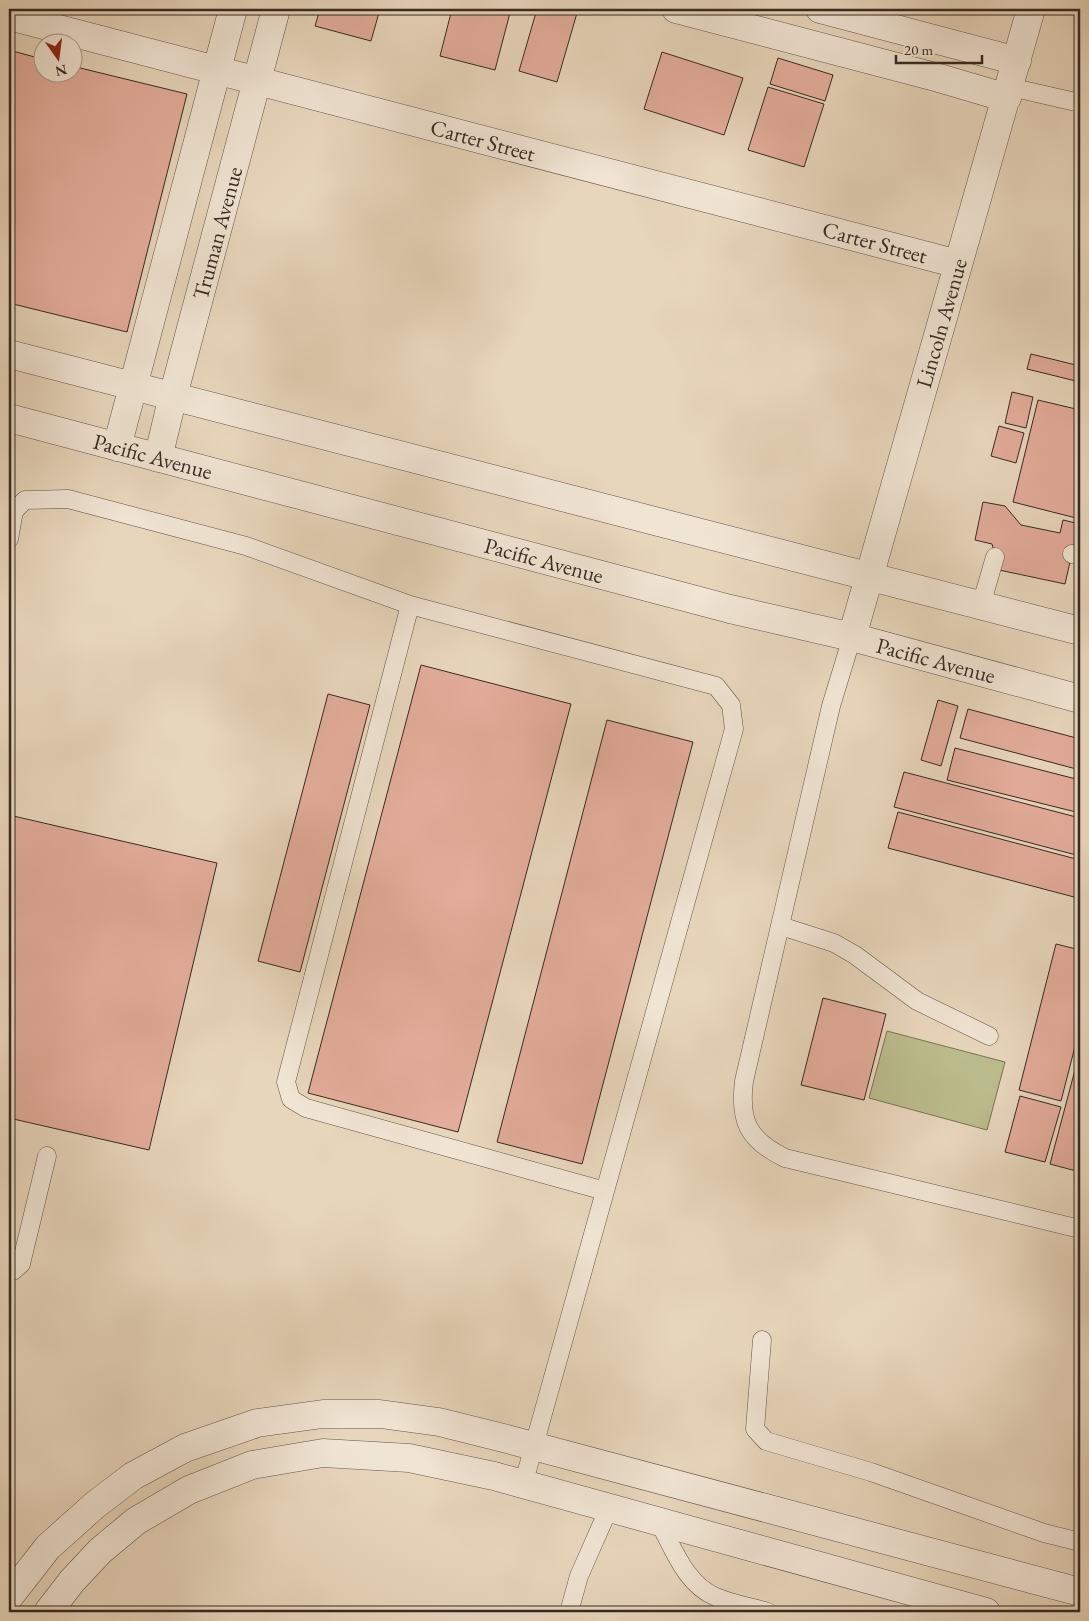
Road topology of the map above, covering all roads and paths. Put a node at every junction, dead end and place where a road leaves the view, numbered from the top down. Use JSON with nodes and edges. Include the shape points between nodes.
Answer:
{"nodes":[{"id":1,"x":233,"y":9,"type":"edge"},
{"id":2,"x":276,"y":9,"type":"edge"},
{"id":3,"x":676,"y":9,"type":"edge"},
{"id":4,"x":820,"y":9,"type":"edge"},
{"id":5,"x":1031,"y":9,"type":"edge"},
{"id":6,"x":9,"y":16,"type":"edge"},
{"id":7,"x":216,"y":70,"type":"junction"},
{"id":8,"x":258,"y":81,"type":"junction"},
{"id":9,"x":1011,"y":82,"type":"junction"},
{"id":10,"x":1080,"y":103,"type":"edge"},
{"id":11,"x":958,"y":264,"type":"junction"},
{"id":12,"x":9,"y":354,"type":"edge"},
{"id":13,"x":134,"y":386,"type":"junction"},
{"id":14,"x":172,"y":396,"type":"junction"},
{"id":15,"x":9,"y":418,"type":"edge"},
{"id":16,"x":118,"y":447,"type":"junction"},
{"id":17,"x":158,"y":458,"type":"junction"},
{"id":18,"x":9,"y":539,"type":"edge"},
{"id":19,"x":996,"y":557,"type":"dead end"},
{"id":20,"x":870,"y":576,"type":"junction"},
{"id":21,"x":410,"y":605,"type":"junction"},
{"id":22,"x":981,"y":605,"type":"junction"},
{"id":23,"x":1080,"y":631,"type":"edge"},
{"id":24,"x":852,"y":637,"type":"junction"},
{"id":25,"x":1080,"y":699,"type":"edge"},
{"id":26,"x":781,"y":926,"type":"junction"},
{"id":27,"x":989,"y":1036,"type":"dead end"},
{"id":28,"x":47,"y":1156,"type":"dead end"},
{"id":29,"x":605,"y":1190,"type":"junction"},
{"id":30,"x":1080,"y":1229,"type":"edge"},
{"id":31,"x":9,"y":1270,"type":"edge"},
{"id":32,"x":762,"y":1340,"type":"dead end"},
{"id":33,"x":534,"y":1447,"type":"junction"},
{"id":34,"x":523,"y":1485,"type":"junction"},
{"id":35,"x":609,"y":1508,"type":"junction"},
{"id":36,"x":659,"y":1522,"type":"junction"},
{"id":37,"x":1080,"y":1542,"type":"edge"},
{"id":38,"x":1080,"y":1592,"type":"edge"},
{"id":39,"x":9,"y":1597,"type":"edge"},
{"id":40,"x":972,"y":1610,"type":"edge"},
{"id":41,"x":48,"y":1612,"type":"edge"},
{"id":42,"x":569,"y":1612,"type":"edge"},
{"id":43,"x":768,"y":1612,"type":"edge"}],
"edges":[{"from":1,"to":7,"type":"street","name":"Truman Avenue"},
{"from":2,"to":8,"type":"street","name":"Truman Avenue"},
{"from":3,"to":9,"type":"street","via":[[939,78]]},
{"from":4,"to":9,"type":"street"},
{"from":5,"to":9,"type":"street","name":"Lincoln Avenue"},
{"from":6,"to":7,"type":"street","name":"Carter Street"},
{"from":7,"to":8,"type":"street","name":"Carter Street"},
{"from":7,"to":13,"type":"street","name":"Truman Avenue"},
{"from":8,"to":11,"type":"street","name":"Carter Street"},
{"from":8,"to":14,"type":"street","name":"Truman Avenue"},
{"from":9,"to":10,"type":"lane"},
{"from":9,"to":11,"type":"street","name":"Lincoln Avenue"},
{"from":11,"to":20,"type":"street","name":"Lincoln Avenue"},
{"from":12,"to":13,"type":"street"},
{"from":13,"to":14,"type":"street"},
{"from":13,"to":16,"type":"street","name":"Truman Avenue"},
{"from":14,"to":17,"type":"street","name":"Truman Avenue"},
{"from":14,"to":20,"type":"street"},
{"from":15,"to":16,"type":"street","name":"Pacific Avenue"},
{"from":16,"to":17,"type":"street","name":"Pacific Avenue"},
{"from":17,"to":24,"type":"street","name":"Pacific Avenue","via":[[730,609]]},
{"from":18,"to":21,"type":"lane","via":[[14,511],[26,500],[68,499],[246,546]]},
{"from":19,"to":22,"type":"lane"},
{"from":20,"to":22,"type":"street"},
{"from":20,"to":24,"type":"street","name":"Lincoln Avenue"},
{"from":21,"to":29,"type":"lane","via":[[286,1082],[291,1098],[306,1108]]},
{"from":21,"to":29,"type":"lane","via":[[716,686],[731,705],[734,729]]},
{"from":22,"to":23,"type":"street"},
{"from":24,"to":25,"type":"street","name":"Pacific Avenue"},
{"from":24,"to":26,"type":"lane","via":[[830,706]]},
{"from":26,"to":27,"type":"lane","via":[[834,943],[917,1001]]},
{"from":26,"to":30,"type":"lane","via":[[741,1104],[754,1138],[767,1150],[785,1158]]},
{"from":28,"to":31,"type":"lane","via":[[21,1264]]},
{"from":29,"to":33,"type":"lane"},
{"from":32,"to":37,"type":"lane","via":[[755,1429],[766,1441],[871,1472],[1044,1533]]},
{"from":33,"to":34,"type":"lane"},
{"from":33,"to":38,"type":"street"},
{"from":33,"to":39,"type":"street","via":[[439,1422],[380,1414],[323,1414],[257,1424],[185,1448],[133,1476],[48,1547]]},
{"from":34,"to":35,"type":"street"},
{"from":34,"to":41,"type":"street","via":[[409,1458],[323,1453],[252,1465],[189,1490],[136,1521],[100,1552]]},
{"from":35,"to":36,"type":"street"},
{"from":35,"to":42,"type":"lane","via":[[580,1576]]},
{"from":36,"to":40,"type":"street"},
{"from":36,"to":43,"type":"lane","via":[[698,1586],[715,1597]]}]}
